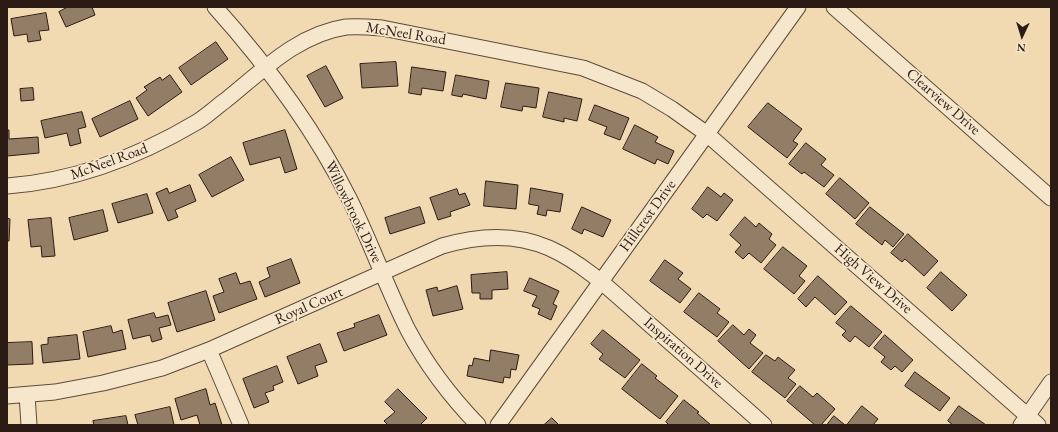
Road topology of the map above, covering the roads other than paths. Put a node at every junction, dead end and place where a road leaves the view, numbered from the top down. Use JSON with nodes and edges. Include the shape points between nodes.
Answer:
{"nodes":[{"id":1,"x":215,"y":7,"type":"edge"},
{"id":2,"x":798,"y":7,"type":"edge"},
{"id":3,"x":834,"y":7,"type":"edge"},
{"id":4,"x":266,"y":69,"type":"junction"},
{"id":5,"x":707,"y":134,"type":"junction"},
{"id":6,"x":7,"y":186,"type":"edge"},
{"id":7,"x":1051,"y":198,"type":"edge"},
{"id":8,"x":382,"y":273,"type":"junction"},
{"id":9,"x":601,"y":282,"type":"junction"},
{"id":10,"x":209,"y":350,"type":"junction"},
{"id":11,"x":1051,"y":382,"type":"edge"},
{"id":12,"x":27,"y":395,"type":"junction"},
{"id":13,"x":7,"y":396,"type":"edge"},
{"id":14,"x":1029,"y":422,"type":"edge"},
{"id":15,"x":29,"y":425,"type":"edge"},
{"id":16,"x":241,"y":425,"type":"edge"},
{"id":17,"x":478,"y":425,"type":"edge"},
{"id":18,"x":498,"y":425,"type":"edge"},
{"id":19,"x":764,"y":425,"type":"edge"}],
"edges":[{"from":1,"to":4,"type":"street","name":"Willowbrook Drive"},
{"from":2,"to":5,"type":"street","name":"Hillcrest Drive"},
{"from":3,"to":7,"type":"street","name":"Clearview Drive"},
{"from":4,"to":5,"type":"street","name":"McNeel Road","via":[[299,44],[323,33],[347,27],[382,28],[583,68],[642,91]]},
{"from":4,"to":6,"type":"street","name":"McNeel Road","via":[[198,121],[139,153],[103,168],[66,178]]},
{"from":4,"to":8,"type":"street","name":"Willowbrook Drive","via":[[320,145],[350,201]]},
{"from":5,"to":9,"type":"street","name":"Hillcrest Drive"},
{"from":5,"to":14,"type":"street","name":"High View Drive"},
{"from":8,"to":9,"type":"street","name":"Royal Court","via":[[442,246],[463,240],[496,238],[549,248],[572,260]]},
{"from":8,"to":10,"type":"street","name":"Royal Court"},
{"from":8,"to":17,"type":"street","name":"Willowbrook Drive","via":[[409,331],[429,365]]},
{"from":9,"to":18,"type":"street","name":"Hillcrest Drive"},
{"from":9,"to":19,"type":"street","name":"Inspiration Drive"},
{"from":10,"to":12,"type":"street","name":"Royal Court","via":[[140,374],[55,392]]},
{"from":10,"to":16,"type":"street"},
{"from":11,"to":14,"type":"street"},
{"from":12,"to":13,"type":"street","name":"Royal Court"},
{"from":12,"to":15,"type":"street"}]}
